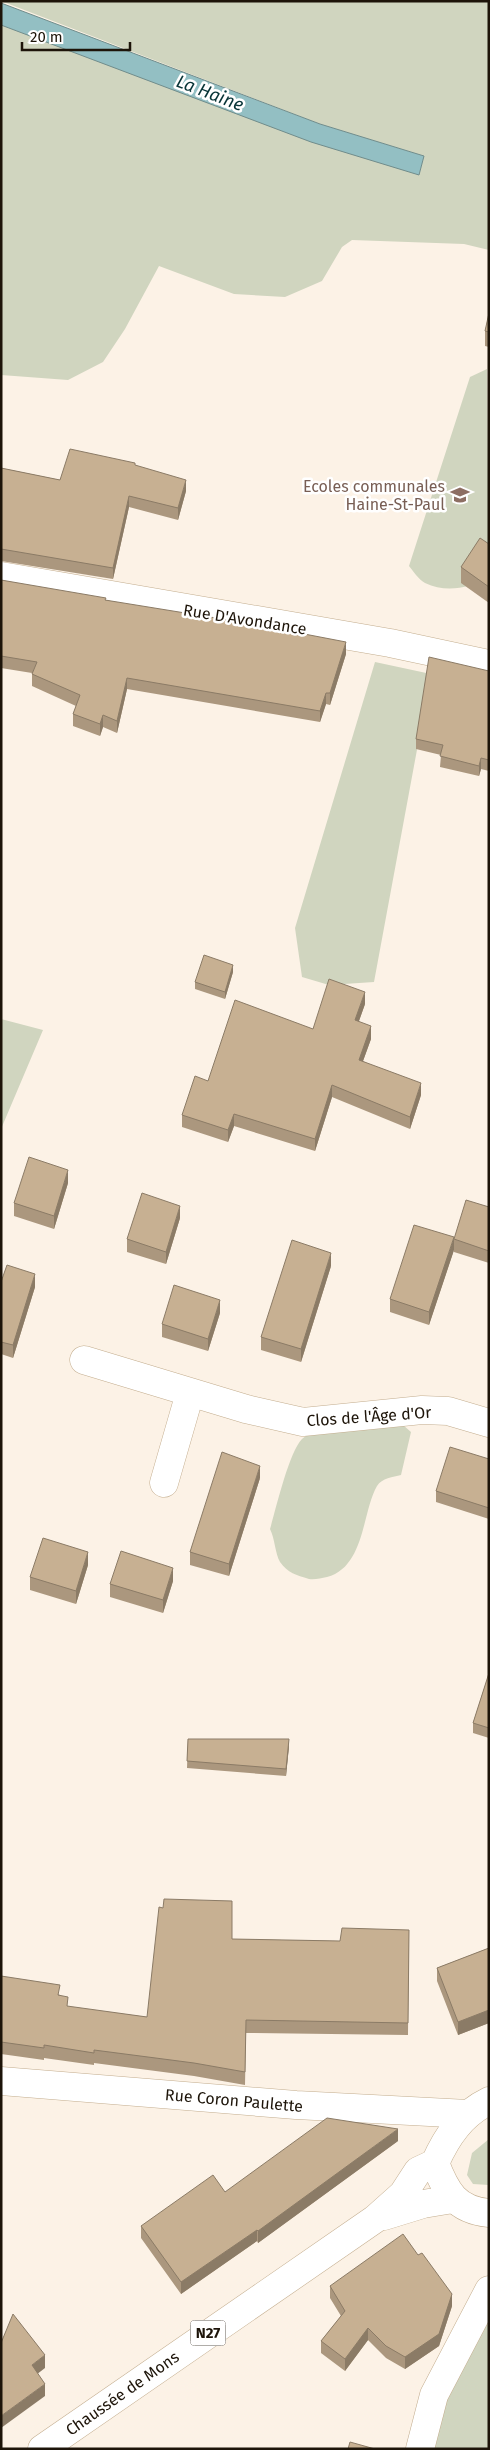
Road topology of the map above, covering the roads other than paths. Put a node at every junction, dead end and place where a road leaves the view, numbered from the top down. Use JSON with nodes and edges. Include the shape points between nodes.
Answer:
{"nodes":[{"id":1,"x":1,"y":576,"type":"edge"},
{"id":2,"x":489,"y":664,"type":"edge"},
{"id":3,"x":84,"y":1360,"type":"dead end"},
{"id":4,"x":190,"y":1393,"type":"junction"},
{"id":5,"x":489,"y":1423,"type":"edge"},
{"id":6,"x":164,"y":1483,"type":"dead end"},
{"id":7,"x":1,"y":2081,"type":"edge"},
{"id":8,"x":478,"y":2107,"type":"edge"},
{"id":9,"x":435,"y":2163,"type":"junction"},
{"id":10,"x":453,"y":2199,"type":"junction"},
{"id":11,"x":489,"y":2213,"type":"edge"},
{"id":12,"x":375,"y":2219,"type":"junction"},
{"id":13,"x":489,"y":2290,"type":"edge"},
{"id":14,"x":42,"y":2449,"type":"edge"},
{"id":15,"x":420,"y":2449,"type":"edge"}],
"edges":[{"from":1,"to":2,"type":"street","name":"Rue D'Avondance","via":[[390,643]]},
{"from":3,"to":4,"type":"street","name":"Clos de l'Âge d'Or"},
{"from":4,"to":5,"type":"street","name":"Clos de l'Âge d'Or","via":[[303,1422],[422,1410],[448,1411]]},
{"from":4,"to":6,"type":"street"},
{"from":7,"to":8,"type":"street","name":"Rue Coron Paulette","via":[[296,2105]]},
{"from":8,"to":9,"type":"street","via":[[445,2140]]},
{"from":9,"to":10,"type":"street"},
{"from":9,"to":12,"type":"street","number":"N27","via":[[418,2171],[402,2194]]},
{"from":10,"to":11,"type":"street","via":[[474,2212]]},
{"from":10,"to":12,"type":"street","number":"N27","via":[[423,2204]]},
{"from":12,"to":14,"type":"street","name":"Chaussée de Mons","number":"N27"},
{"from":13,"to":15,"type":"street","via":[[434,2395]]}]}
